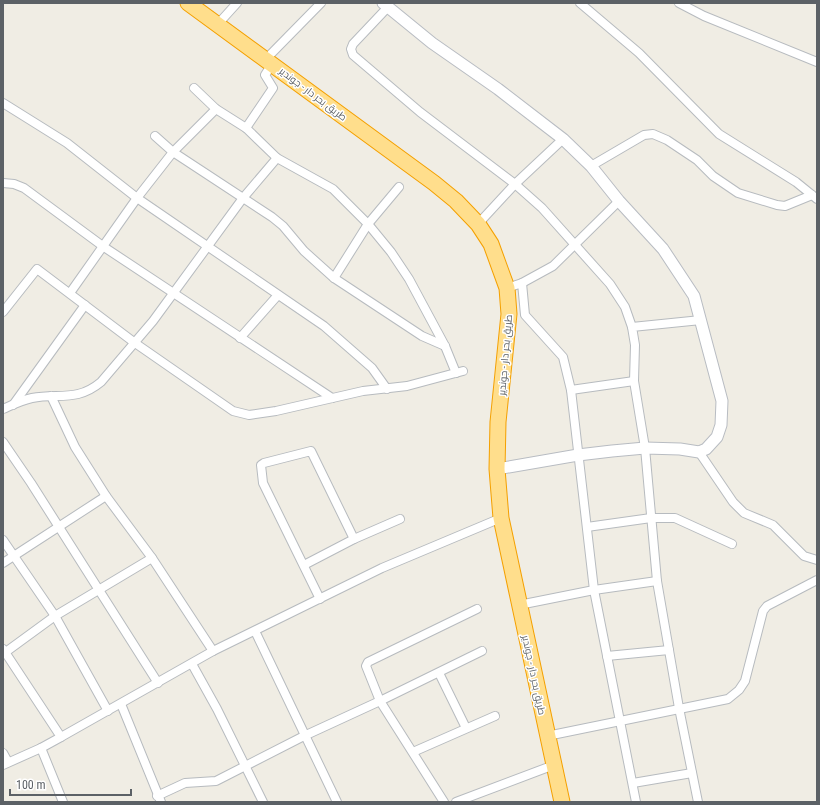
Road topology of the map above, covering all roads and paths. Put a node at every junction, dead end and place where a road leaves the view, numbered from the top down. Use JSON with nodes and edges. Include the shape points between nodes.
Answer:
{"nodes":[{"id":1,"x":188,"y":3,"type":"edge"},
{"id":2,"x":237,"y":3,"type":"edge"},
{"id":3,"x":321,"y":3,"type":"edge"},
{"id":4,"x":580,"y":3,"type":"edge"},
{"id":5,"x":679,"y":3,"type":"edge"},
{"id":6,"x":385,"y":5,"type":"edge"},
{"id":7,"x":218,"y":24,"type":"junction"},
{"id":8,"x":269,"y":62,"type":"junction"},
{"id":9,"x":817,"y":62,"type":"edge"},
{"id":10,"x":194,"y":88,"type":"dead end"},
{"id":11,"x":3,"y":103,"type":"edge"},
{"id":12,"x":216,"y":109,"type":"junction"},
{"id":13,"x":246,"y":128,"type":"junction"},
{"id":14,"x":155,"y":136,"type":"dead end"},
{"id":15,"x":562,"y":139,"type":"junction"},
{"id":16,"x":172,"y":152,"type":"junction"},
{"id":17,"x":277,"y":158,"type":"junction"},
{"id":18,"x":591,"y":166,"type":"junction"},
{"id":19,"x":3,"y":184,"type":"edge"},
{"id":20,"x":515,"y":184,"type":"junction"},
{"id":21,"x":399,"y":187,"type":"dead end"},
{"id":22,"x":815,"y":197,"type":"edge"},
{"id":23,"x":138,"y":198,"type":"junction"},
{"id":24,"x":243,"y":198,"type":"junction"},
{"id":25,"x":620,"y":201,"type":"junction"},
{"id":26,"x":368,"y":224,"type":"junction"},
{"id":27,"x":478,"y":224,"type":"junction"},
{"id":28,"x":104,"y":246,"type":"junction"},
{"id":29,"x":208,"y":246,"type":"junction"},
{"id":30,"x":574,"y":246,"type":"junction"},
{"id":31,"x":334,"y":278,"type":"junction"},
{"id":32,"x":522,"y":283,"type":"junction"},
{"id":33,"x":507,"y":288,"type":"junction"},
{"id":34,"x":173,"y":292,"type":"junction"},
{"id":35,"x":70,"y":293,"type":"junction"},
{"id":36,"x":278,"y":295,"type":"junction"},
{"id":37,"x":85,"y":305,"type":"junction"},
{"id":38,"x":3,"y":312,"type":"edge"},
{"id":39,"x":701,"y":320,"type":"junction"},
{"id":40,"x":632,"y":327,"type":"junction"},
{"id":41,"x":240,"y":338,"type":"junction"},
{"id":42,"x":135,"y":343,"type":"junction"},
{"id":43,"x":445,"y":346,"type":"junction"},
{"id":44,"x":634,"y":381,"type":"junction"},
{"id":45,"x":387,"y":389,"type":"junction"},
{"id":46,"x":571,"y":390,"type":"junction"},
{"id":47,"x":51,"y":396,"type":"junction"},
{"id":48,"x":332,"y":398,"type":"junction"},
{"id":49,"x":12,"y":405,"type":"junction"},
{"id":50,"x":3,"y":409,"type":"edge"},
{"id":51,"x":3,"y":442,"type":"edge"},
{"id":52,"x":645,"y":448,"type":"junction"},
{"id":53,"x":699,"y":452,"type":"junction"},
{"id":54,"x":578,"y":455,"type":"junction"},
{"id":55,"x":497,"y":469,"type":"junction"},
{"id":56,"x":106,"y":496,"type":"junction"},
{"id":57,"x":501,"y":518,"type":"junction"},
{"id":58,"x":650,"y":518,"type":"junction"},
{"id":59,"x":400,"y":519,"type":"dead end"},
{"id":60,"x":587,"y":526,"type":"junction"},
{"id":61,"x":58,"y":528,"type":"junction"},
{"id":62,"x":354,"y":538,"type":"junction"},
{"id":63,"x":3,"y":540,"type":"edge"},
{"id":64,"x":732,"y":544,"type":"dead end"},
{"id":65,"x":13,"y":555,"type":"junction"},
{"id":66,"x":152,"y":558,"type":"junction"},
{"id":67,"x":817,"y":560,"type":"edge"},
{"id":68,"x":3,"y":563,"type":"edge"},
{"id":69,"x":304,"y":565,"type":"junction"},
{"id":70,"x":817,"y":580,"type":"edge"},
{"id":71,"x":657,"y":582,"type":"junction"},
{"id":72,"x":99,"y":590,"type":"junction"},
{"id":73,"x":594,"y":590,"type":"junction"},
{"id":74,"x":320,"y":599,"type":"junction"},
{"id":75,"x":519,"y":605,"type":"junction"},
{"id":76,"x":477,"y":609,"type":"dead end"},
{"id":77,"x":55,"y":616,"type":"junction"},
{"id":78,"x":255,"y":631,"type":"junction"},
{"id":79,"x":669,"y":650,"type":"junction"},
{"id":80,"x":213,"y":651,"type":"junction"},
{"id":81,"x":482,"y":651,"type":"dead end"},
{"id":82,"x":4,"y":652,"type":"edge"},
{"id":83,"x":607,"y":656,"type":"junction"},
{"id":84,"x":192,"y":664,"type":"junction"},
{"id":85,"x":439,"y":673,"type":"junction"},
{"id":86,"x":158,"y":683,"type":"junction"},
{"id":87,"x":380,"y":701,"type":"junction"},
{"id":88,"x":121,"y":704,"type":"junction"},
{"id":89,"x":679,"y":708,"type":"junction"},
{"id":90,"x":108,"y":711,"type":"junction"},
{"id":91,"x":495,"y":716,"type":"dead end"},
{"id":92,"x":620,"y":720,"type":"junction"},
{"id":93,"x":466,"y":728,"type":"junction"},
{"id":94,"x":304,"y":736,"type":"junction"},
{"id":95,"x":547,"y":736,"type":"junction"},
{"id":96,"x":60,"y":737,"type":"junction"},
{"id":97,"x":41,"y":748,"type":"junction"},
{"id":98,"x":413,"y":752,"type":"junction"},
{"id":99,"x":3,"y":753,"type":"edge"},
{"id":100,"x":5,"y":764,"type":"edge"},
{"id":101,"x":554,"y":765,"type":"junction"},
{"id":102,"x":246,"y":766,"type":"junction"},
{"id":103,"x":692,"y":773,"type":"junction"},
{"id":104,"x":633,"y":783,"type":"junction"},
{"id":105,"x":159,"y":799,"type":"edge"},
{"id":106,"x":63,"y":802,"type":"edge"},
{"id":107,"x":263,"y":802,"type":"edge"},
{"id":108,"x":337,"y":802,"type":"edge"},
{"id":109,"x":444,"y":802,"type":"edge"},
{"id":110,"x":456,"y":802,"type":"edge"},
{"id":111,"x":562,"y":802,"type":"edge"},
{"id":112,"x":636,"y":802,"type":"edge"},
{"id":113,"x":698,"y":802,"type":"edge"}],
"edges":[{"from":1,"to":7,"type":"highway","name":"طريق بحر دار - جوندير"},
{"from":2,"to":7,"type":"street"},
{"from":3,"to":8,"type":"street"},
{"from":4,"to":22,"type":"street","via":[[639,53],[719,134],[796,182]]},
{"from":5,"to":9,"type":"street","via":[[704,16]]},
{"from":6,"to":15,"type":"street","via":[[432,43],[498,88]]},
{"from":6,"to":20,"type":"street","via":[[353,44],[350,49],[353,55],[420,112]]},
{"from":7,"to":8,"type":"highway","name":"طريق بحر دار - جوندير"},
{"from":8,"to":13,"type":"street","via":[[264,74],[273,88]]},
{"from":8,"to":27,"type":"highway","name":"طريق بحر دار - جوندير","via":[[434,183]]},
{"from":10,"to":12,"type":"street"},
{"from":11,"to":23,"type":"street","via":[[67,144]]},
{"from":12,"to":13,"type":"street"},
{"from":12,"to":16,"type":"street"},
{"from":13,"to":17,"type":"street"},
{"from":14,"to":16,"type":"street"},
{"from":15,"to":18,"type":"street"},
{"from":15,"to":20,"type":"street"},
{"from":16,"to":23,"type":"street"},
{"from":16,"to":24,"type":"street"},
{"from":17,"to":24,"type":"street"},
{"from":17,"to":26,"type":"street","via":[[333,189]]},
{"from":18,"to":22,"type":"street","via":[[644,134],[653,134],[682,150],[738,193],[785,206]]},
{"from":18,"to":25,"type":"street"},
{"from":19,"to":28,"type":"street","via":[[14,184],[24,188]]},
{"from":20,"to":27,"type":"street"},
{"from":20,"to":30,"type":"street","via":[[542,208]]},
{"from":21,"to":26,"type":"street"},
{"from":23,"to":28,"type":"street"},
{"from":23,"to":29,"type":"street"},
{"from":24,"to":29,"type":"street"},
{"from":24,"to":31,"type":"street","via":[[283,226],[304,251]]},
{"from":25,"to":30,"type":"street"},
{"from":25,"to":39,"type":"street","via":[[663,249],[694,296]]},
{"from":26,"to":31,"type":"street"},
{"from":26,"to":43,"type":"street","via":[[409,279]]},
{"from":27,"to":33,"type":"highway","name":"طريق بحر دار - جوندير","via":[[491,244]]},
{"from":28,"to":34,"type":"street"},
{"from":28,"to":35,"type":"street"},
{"from":29,"to":34,"type":"street"},
{"from":29,"to":36,"type":"street"},
{"from":30,"to":32,"type":"street","via":[[553,266]]},
{"from":30,"to":40,"type":"street","via":[[610,284],[625,307]]},
{"from":31,"to":43,"type":"street","via":[[422,336]]},
{"from":32,"to":33,"type":"street"},
{"from":32,"to":46,"type":"street","via":[[525,316],[563,357]]},
{"from":33,"to":55,"type":"highway","name":"طريق بحر دار - جوندير","via":[[509,314],[498,422]]},
{"from":34,"to":41,"type":"street"},
{"from":34,"to":42,"type":"street"},
{"from":35,"to":37,"type":"street"},
{"from":35,"to":38,"type":"street","via":[[37,269]]},
{"from":36,"to":41,"type":"street"},
{"from":36,"to":45,"type":"street","via":[[335,335],[372,368]]},
{"from":37,"to":42,"type":"street"},
{"from":37,"to":49,"type":"street"},
{"from":39,"to":40,"type":"street"},
{"from":39,"to":53,"type":"street","via":[[722,401],[721,425],[717,437],[706,449]]},
{"from":40,"to":44,"type":"street","via":[[635,345]]},
{"from":41,"to":48,"type":"street"},
{"from":42,"to":47,"type":"street","via":[[92,389],[79,395]]},
{"from":42,"to":48,"type":"street","via":[[233,412],[249,415]]},
{"from":43,"to":45,"type":"street","via":[[459,372]]},
{"from":44,"to":46,"type":"street"},
{"from":44,"to":52,"type":"street"},
{"from":45,"to":48,"type":"street"},
{"from":46,"to":54,"type":"street"},
{"from":47,"to":49,"type":"street","via":[[32,398]]},
{"from":47,"to":56,"type":"street","via":[[75,447]]},
{"from":49,"to":50,"type":"street"},
{"from":51,"to":61,"type":"street"},
{"from":52,"to":53,"type":"street","via":[[680,448]]},
{"from":52,"to":54,"type":"street"},
{"from":52,"to":58,"type":"street"},
{"from":53,"to":67,"type":"street","via":[[733,502],[758,520],[773,525],[804,556]]},
{"from":54,"to":55,"type":"street"},
{"from":54,"to":60,"type":"street"},
{"from":55,"to":57,"type":"highway","name":"طريق بحر دار - جوندير"},
{"from":56,"to":61,"type":"street"},
{"from":56,"to":66,"type":"street"},
{"from":57,"to":74,"type":"street","via":[[382,568]]},
{"from":57,"to":75,"type":"highway","name":"طريق بحر دار - جوندير"},
{"from":58,"to":60,"type":"street"},
{"from":58,"to":64,"type":"street","via":[[675,518]]},
{"from":58,"to":71,"type":"street"},
{"from":59,"to":62,"type":"street"},
{"from":60,"to":73,"type":"street"},
{"from":61,"to":65,"type":"street"},
{"from":61,"to":72,"type":"street"},
{"from":62,"to":69,"type":"street"},
{"from":62,"to":69,"type":"street","via":[[312,451],[264,462],[261,465],[263,483]]},
{"from":63,"to":65,"type":"street"},
{"from":65,"to":68,"type":"street"},
{"from":65,"to":77,"type":"street"},
{"from":66,"to":72,"type":"street"},
{"from":66,"to":80,"type":"street"},
{"from":69,"to":74,"type":"street"},
{"from":70,"to":89,"type":"street","via":[[767,606],[763,611],[745,681],[739,690],[728,699]]},
{"from":71,"to":73,"type":"street"},
{"from":71,"to":79,"type":"street"},
{"from":72,"to":77,"type":"street"},
{"from":72,"to":86,"type":"street"},
{"from":73,"to":75,"type":"street"},
{"from":73,"to":83,"type":"street"},
{"from":74,"to":78,"type":"street"},
{"from":75,"to":95,"type":"highway","name":"طريق بحر دار - جوندير"},
{"from":76,"to":87,"type":"street","via":[[368,662],[366,671]]},
{"from":77,"to":82,"type":"street"},
{"from":77,"to":90,"type":"street"},
{"from":78,"to":80,"type":"street"},
{"from":78,"to":94,"type":"street"},
{"from":79,"to":83,"type":"street"},
{"from":79,"to":89,"type":"street"},
{"from":80,"to":84,"type":"street"},
{"from":81,"to":85,"type":"street"},
{"from":82,"to":96,"type":"street"},
{"from":83,"to":92,"type":"street"},
{"from":84,"to":86,"type":"street"},
{"from":84,"to":102,"type":"street"},
{"from":85,"to":87,"type":"street"},
{"from":85,"to":93,"type":"street"},
{"from":86,"to":88,"type":"street"},
{"from":87,"to":94,"type":"street"},
{"from":87,"to":98,"type":"street"},
{"from":88,"to":90,"type":"street"},
{"from":88,"to":105,"type":"street"},
{"from":89,"to":92,"type":"street"},
{"from":89,"to":103,"type":"street"},
{"from":90,"to":96,"type":"street"},
{"from":91,"to":93,"type":"street"},
{"from":92,"to":95,"type":"street"},
{"from":92,"to":104,"type":"street"},
{"from":93,"to":98,"type":"street"},
{"from":94,"to":102,"type":"street"},
{"from":94,"to":108,"type":"street"},
{"from":95,"to":101,"type":"highway","name":"طريق بحر دار - جوندير"},
{"from":96,"to":97,"type":"street"},
{"from":97,"to":100,"type":"street"},
{"from":97,"to":106,"type":"street"},
{"from":98,"to":109,"type":"street"},
{"from":99,"to":100,"type":"street"},
{"from":101,"to":110,"type":"street"},
{"from":101,"to":111,"type":"highway","name":"طريق بحر دار - جوندير"},
{"from":102,"to":105,"type":"street","via":[[216,781],[185,783]]},
{"from":102,"to":107,"type":"street"},
{"from":103,"to":104,"type":"street"},
{"from":103,"to":113,"type":"street"},
{"from":104,"to":112,"type":"street"}]}
